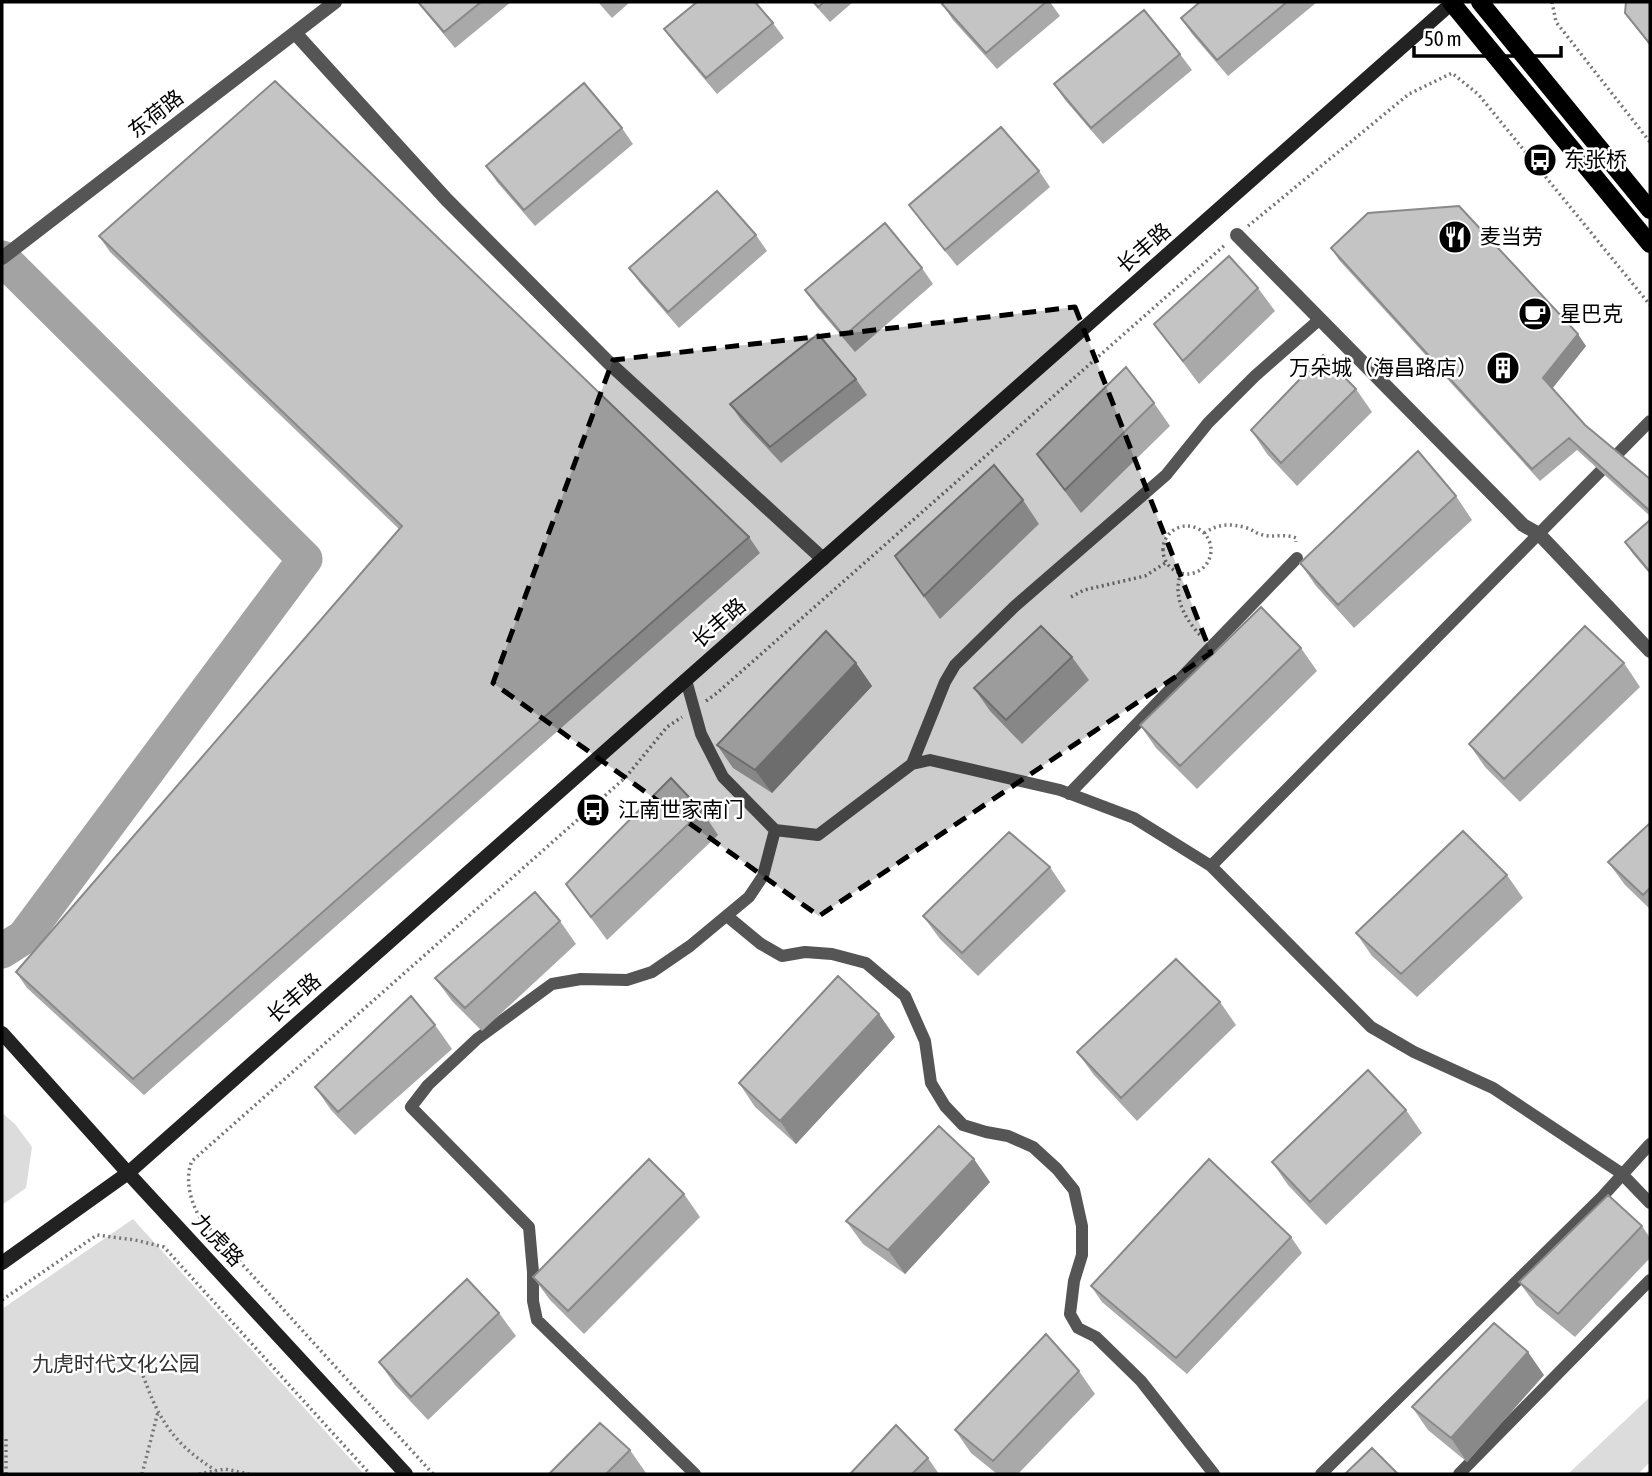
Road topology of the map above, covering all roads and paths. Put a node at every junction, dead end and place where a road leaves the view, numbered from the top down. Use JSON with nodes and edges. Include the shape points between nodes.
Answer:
{"nodes":[{"id":1,"x":335,"y":2,"type":"edge"},
{"id":2,"x":1452,"y":2,"type":"edge"},
{"id":3,"x":1480,"y":2,"type":"edge"},
{"id":4,"x":1552,"y":2,"type":"edge"},
{"id":5,"x":295,"y":33,"type":"junction"},
{"id":6,"x":1650,"y":142,"type":"edge"},
{"id":7,"x":1650,"y":210,"type":"edge"},
{"id":8,"x":1237,"y":235,"type":"junction"},
{"id":9,"x":1650,"y":244,"type":"edge"},
{"id":10,"x":2,"y":258,"type":"edge"},
{"id":11,"x":1650,"y":305,"type":"edge"},
{"id":12,"x":1320,"y":319,"type":"junction"},
{"id":13,"x":1650,"y":421,"type":"edge"},
{"id":14,"x":1204,"y":533,"type":"junction"},
{"id":15,"x":1539,"y":534,"type":"junction"},
{"id":16,"x":1297,"y":558,"type":"joint"},
{"id":17,"x":823,"y":559,"type":"junction"},
{"id":18,"x":1167,"y":562,"type":"junction"},
{"id":19,"x":1181,"y":572,"type":"junction"},
{"id":20,"x":1071,"y":597,"type":"dead end"},
{"id":21,"x":1211,"y":647,"type":"junction"},
{"id":22,"x":1650,"y":651,"type":"edge"},
{"id":23,"x":686,"y":680,"type":"junction"},
{"id":24,"x":694,"y":708,"type":"junction"},
{"id":25,"x":912,"y":764,"type":"junction"},
{"id":26,"x":1069,"y":794,"type":"junction"},
{"id":27,"x":775,"y":830,"type":"junction"},
{"id":28,"x":1211,"y":866,"type":"junction"},
{"id":29,"x":727,"y":916,"type":"junction"},
{"id":30,"x":3,"y":1034,"type":"edge"},
{"id":31,"x":1650,"y":1144,"type":"edge"},
{"id":32,"x":128,"y":1173,"type":"junction"},
{"id":33,"x":1621,"y":1173,"type":"junction"},
{"id":34,"x":1650,"y":1203,"type":"edge"},
{"id":35,"x":2,"y":1262,"type":"edge"},
{"id":36,"x":1650,"y":1280,"type":"edge"},
{"id":37,"x":2,"y":1300,"type":"edge"},
{"id":38,"x":138,"y":1360,"type":"dead end"},
{"id":39,"x":158,"y":1412,"type":"junction"},
{"id":40,"x":6,"y":1436,"type":"dead end"},
{"id":41,"x":215,"y":1470,"type":"junction"},
{"id":42,"x":6,"y":1474,"type":"edge"},
{"id":43,"x":142,"y":1474,"type":"edge"},
{"id":44,"x":199,"y":1474,"type":"edge"},
{"id":45,"x":249,"y":1474,"type":"edge"},
{"id":46,"x":370,"y":1474,"type":"edge"},
{"id":47,"x":406,"y":1474,"type":"edge"},
{"id":48,"x":433,"y":1474,"type":"edge"},
{"id":49,"x":695,"y":1474,"type":"edge"},
{"id":50,"x":1214,"y":1474,"type":"edge"},
{"id":51,"x":1321,"y":1474,"type":"edge"},
{"id":52,"x":1459,"y":1474,"type":"edge"}],
"edges":[{"from":1,"to":5,"type":"street","name":"东荷路"},
{"from":2,"to":9,"type":"main road"},
{"from":2,"to":17,"type":"street","name":"长丰路"},
{"from":3,"to":7,"type":"main road"},
{"from":4,"to":6,"type":"path","via":[[1556,22]]},
{"from":5,"to":10,"type":"street","name":"东荷路"},
{"from":5,"to":17,"type":"street","via":[[446,199],[608,362]]},
{"from":8,"to":11,"type":"path","via":[[1409,94],[1452,73],[1479,95]]},
{"from":8,"to":12,"type":"street"},
{"from":8,"to":24,"type":"path","via":[[718,694]]},
{"from":12,"to":15,"type":"street","via":[[1523,526]]},
{"from":12,"to":25,"type":"lane","via":[[1208,423],[1166,475],[1014,607],[956,665]]},
{"from":13,"to":15,"type":"lane"},
{"from":14,"to":16,"type":"path","via":[[1217,525],[1230,525],[1260,535],[1288,535],[1296,538]]},
{"from":14,"to":18,"type":"path","via":[[1184,526],[1170,533],[1164,547]]},
{"from":14,"to":19,"type":"path","via":[[1210,542],[1210,559],[1200,570]]},
{"from":15,"to":22,"type":"street"},
{"from":15,"to":28,"type":"lane"},
{"from":16,"to":21,"type":"lane"},
{"from":17,"to":23,"type":"street","name":"长丰路"},
{"from":18,"to":19,"type":"path"},
{"from":18,"to":20,"type":"path","via":[[1145,576]]},
{"from":19,"to":21,"type":"path","via":[[1177,582],[1186,619]]},
{"from":21,"to":26,"type":"lane"},
{"from":23,"to":24,"type":"lane"},
{"from":23,"to":32,"type":"street","name":"长丰路"},
{"from":24,"to":27,"type":"lane","via":[[701,734],[723,777]]},
{"from":24,"to":48,"type":"path","via":[[667,727],[626,776],[192,1161],[187,1171],[192,1206],[201,1219]]},
{"from":25,"to":26,"type":"lane","via":[[930,760]]},
{"from":25,"to":27,"type":"lane","via":[[818,835]]},
{"from":26,"to":28,"type":"lane","via":[[1133,818]]},
{"from":27,"to":29,"type":"lane","via":[[763,876],[749,897]]},
{"from":28,"to":33,"type":"lane","via":[[1371,1027],[1413,1052],[1493,1088]]},
{"from":29,"to":49,"type":"lane","via":[[652,972],[627,980],[552,984],[477,1040],[411,1107],[529,1227],[537,1320]]},
{"from":29,"to":50,"type":"lane","via":[[782,956],[805,951],[866,963],[905,996],[925,1041],[931,1083],[945,1106],[963,1125],[1033,1147],[1056,1169],[1074,1190],[1082,1226],[1082,1255],[1070,1314],[1078,1328],[1096,1337],[1141,1381]]},
{"from":30,"to":32,"type":"street","name":"九虎路"},
{"from":31,"to":33,"type":"lane"},
{"from":32,"to":35,"type":"street","name":"长丰路"},
{"from":32,"to":47,"type":"street","name":"九虎路"},
{"from":33,"to":34,"type":"lane"},
{"from":33,"to":51,"type":"lane"},
{"from":36,"to":52,"type":"lane"},
{"from":37,"to":46,"type":"path","via":[[97,1235],[164,1247]]},
{"from":38,"to":39,"type":"path"},
{"from":39,"to":41,"type":"path","via":[[183,1447]]},
{"from":39,"to":43,"type":"path"},
{"from":40,"to":42,"type":"path"},
{"from":41,"to":44,"type":"path"},
{"from":41,"to":45,"type":"path"}]}
